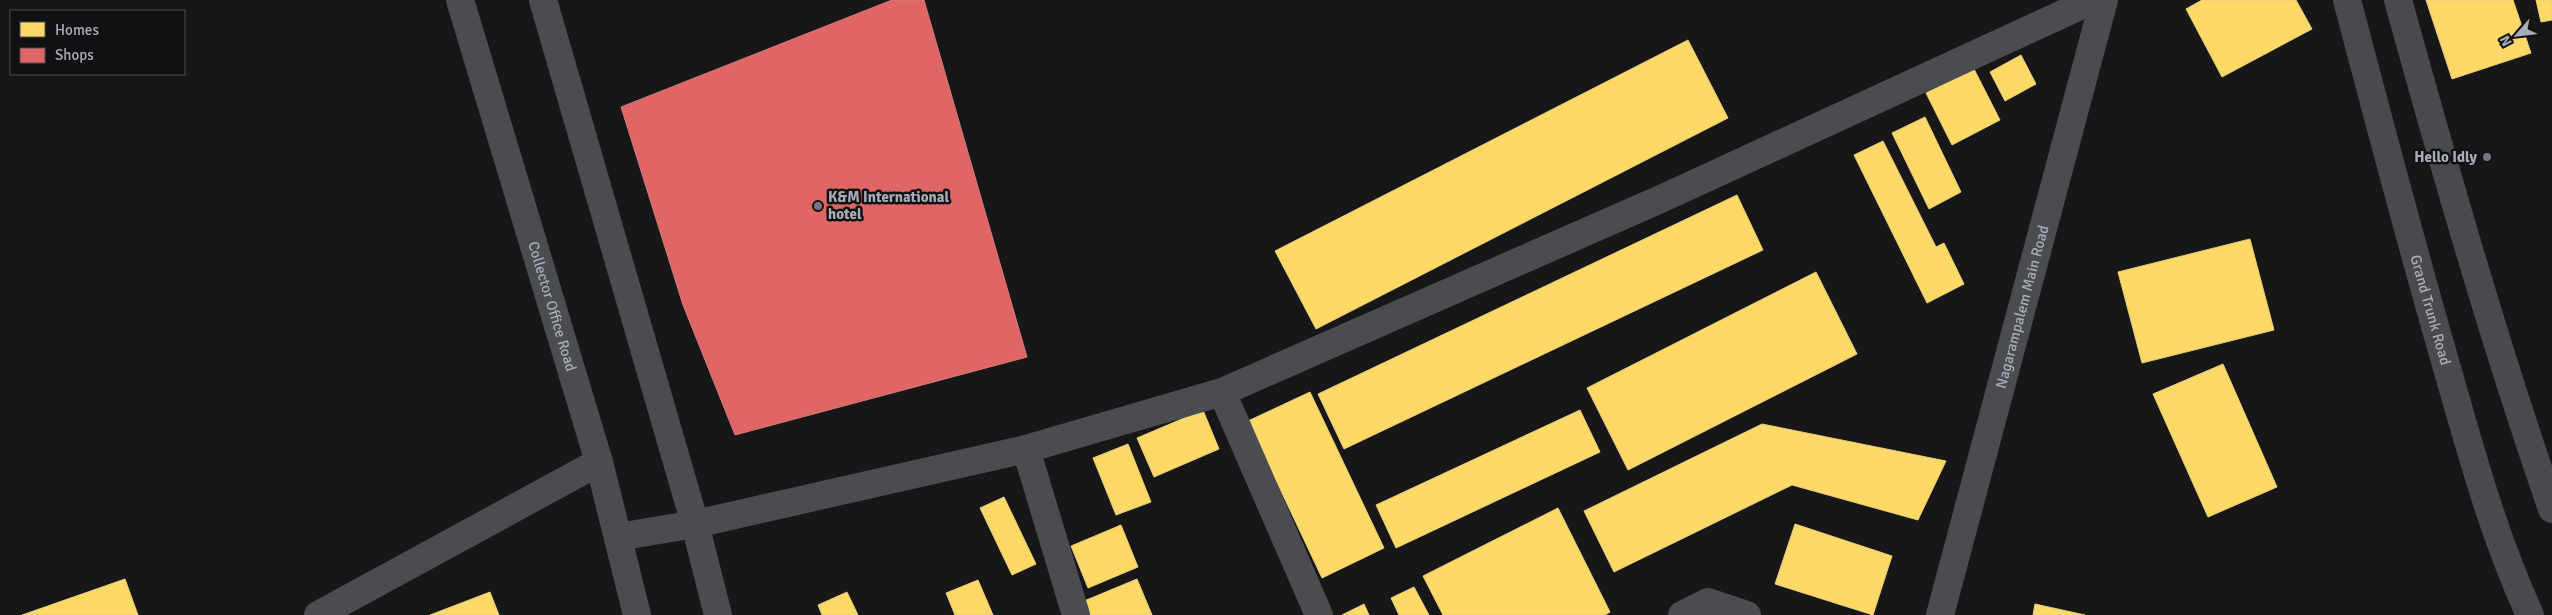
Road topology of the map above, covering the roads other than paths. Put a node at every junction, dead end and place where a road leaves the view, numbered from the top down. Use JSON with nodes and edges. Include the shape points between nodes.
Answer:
{"nodes":[{"id":1,"x":460,"y":0,"type":"edge"},
{"id":2,"x":542,"y":0,"type":"edge"},
{"id":3,"x":2093,"y":0,"type":"edge"},
{"id":4,"x":2104,"y":0,"type":"edge"},
{"id":5,"x":2347,"y":0,"type":"edge"},
{"id":6,"x":2398,"y":0,"type":"edge"},
{"id":7,"x":1222,"y":392,"type":"junction"},
{"id":8,"x":1026,"y":449,"type":"junction"},
{"id":9,"x":599,"y":462,"type":"junction"},
{"id":10,"x":2552,"y":508,"type":"edge"},
{"id":11,"x":695,"y":524,"type":"junction"},
{"id":12,"x":618,"y":537,"type":"junction"},
{"id":13,"x":318,"y":615,"type":"edge"},
{"id":14,"x":638,"y":615,"type":"edge"},
{"id":15,"x":718,"y":615,"type":"edge"},
{"id":16,"x":1076,"y":615,"type":"edge"},
{"id":17,"x":1319,"y":615,"type":"edge"},
{"id":18,"x":1682,"y":615,"type":"edge"},
{"id":19,"x":1747,"y":615,"type":"edge"},
{"id":20,"x":1940,"y":615,"type":"edge"},
{"id":21,"x":2530,"y":615,"type":"edge"}],
"edges":[{"from":1,"to":9,"type":"street","name":"Collector Office Road"},
{"from":2,"to":11,"type":"street"},
{"from":3,"to":7,"type":"street","via":[[1663,198]]},
{"from":4,"to":20,"type":"street","name":"Nagarampalem Main Road"},
{"from":5,"to":21,"type":"main road","name":"Grand Trunk Road","via":[[2410,243],[2473,458]]},
{"from":6,"to":10,"type":"main road","via":[[2482,289]]},
{"from":7,"to":8,"type":"street"},
{"from":7,"to":17,"type":"street"},
{"from":8,"to":11,"type":"street"},
{"from":8,"to":16,"type":"street"},
{"from":9,"to":12,"type":"street","name":"Collector Office Road"},
{"from":9,"to":13,"type":"street"},
{"from":11,"to":12,"type":"street"},
{"from":11,"to":15,"type":"street"},
{"from":12,"to":14,"type":"street","name":"Collector Office Road"},
{"from":18,"to":19,"type":"street","via":[[1708,602]]}]}
